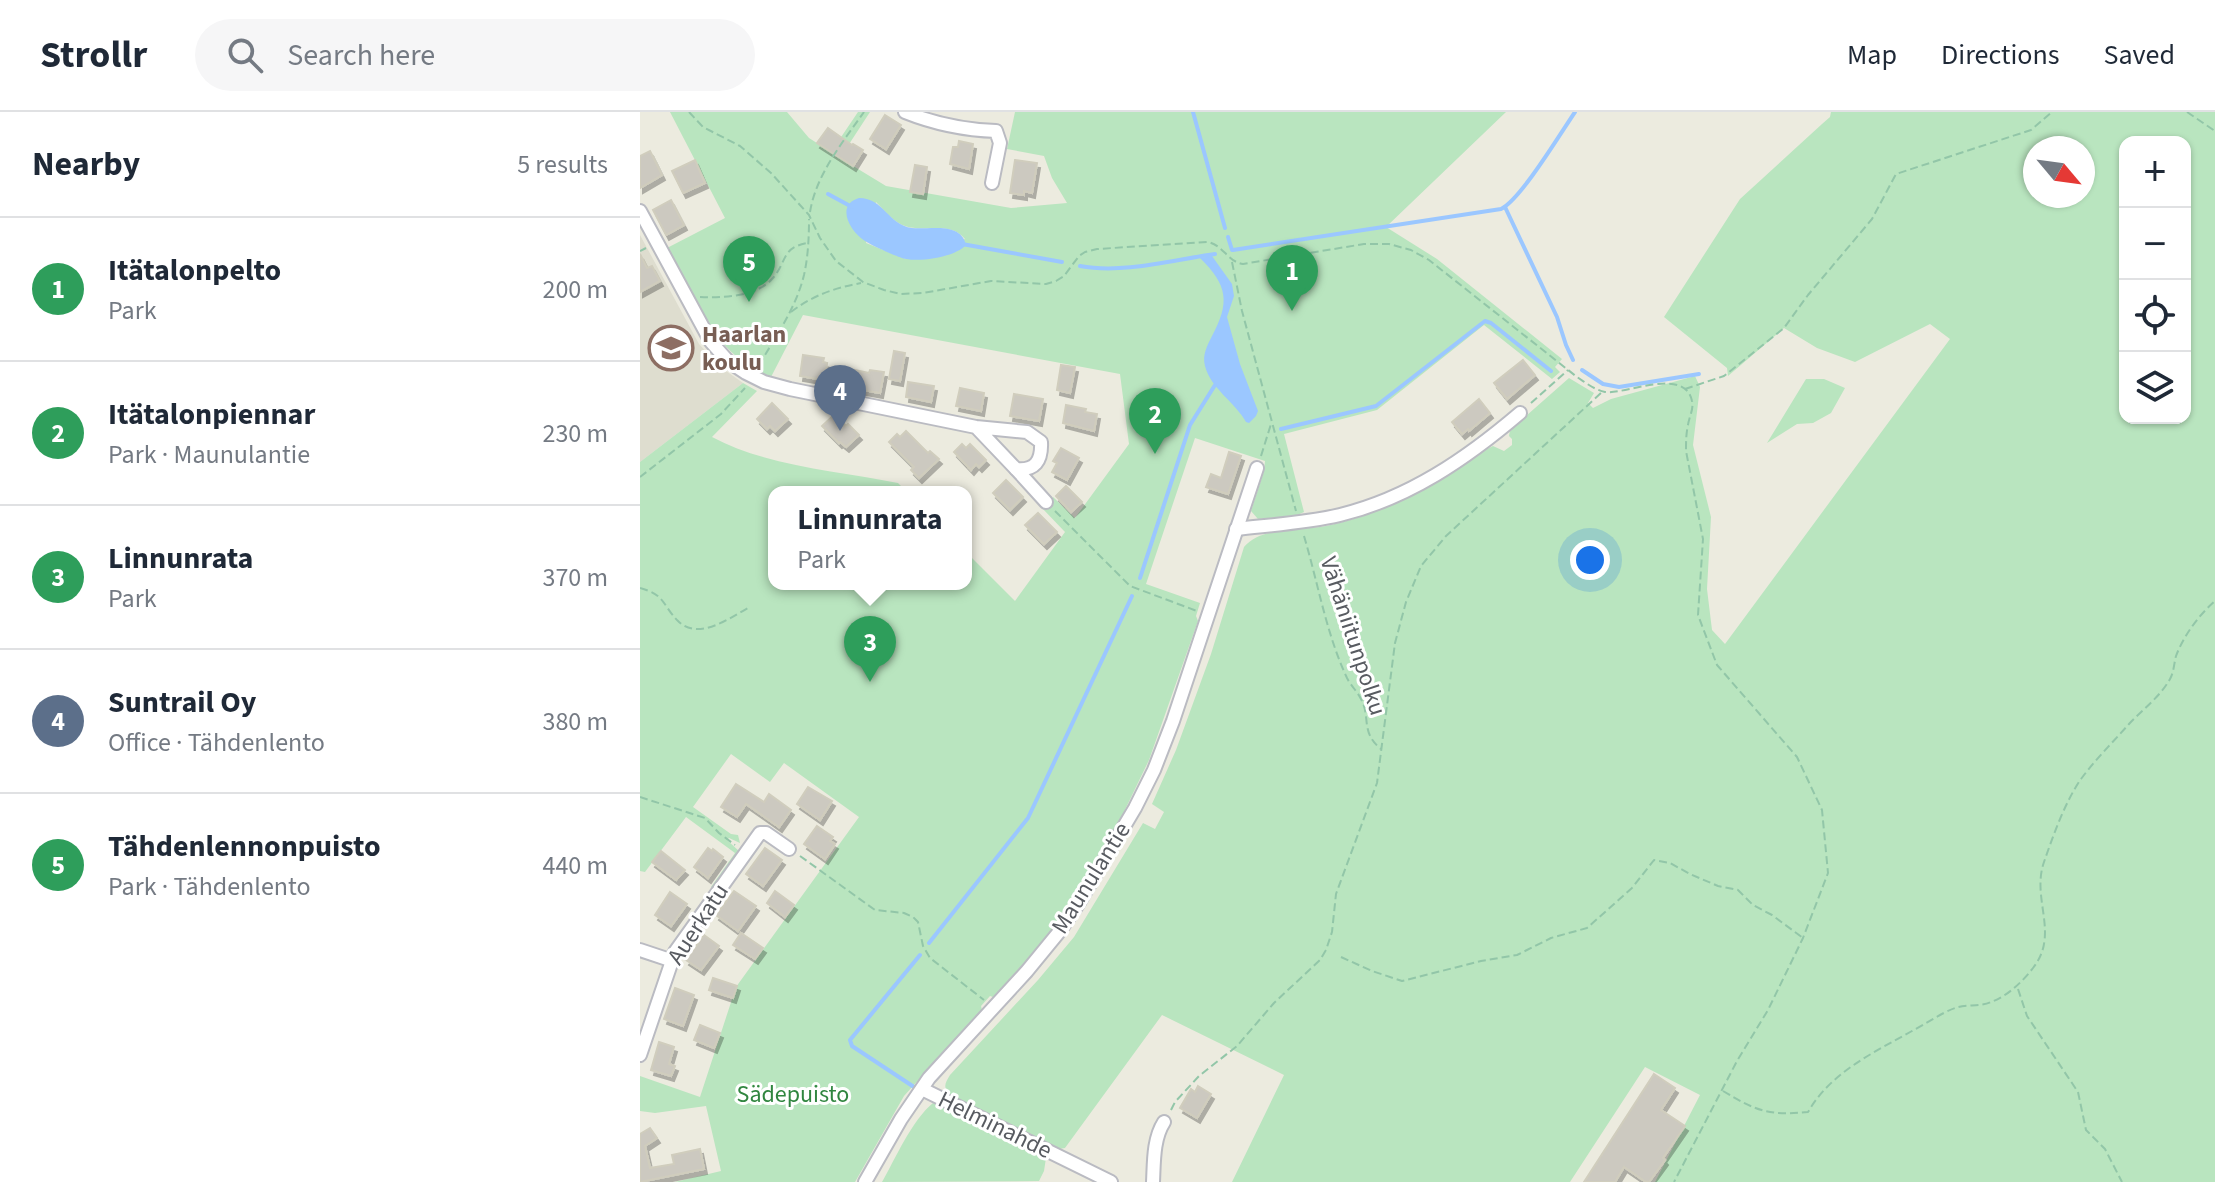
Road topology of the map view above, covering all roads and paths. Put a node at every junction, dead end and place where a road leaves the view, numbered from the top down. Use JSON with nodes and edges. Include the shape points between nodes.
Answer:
{"nodes":[{"id":1,"x":864,"y":112,"type":"edge"},
{"id":2,"x":905,"y":112,"type":"edge"},
{"id":3,"x":2052,"y":112,"type":"edge"},
{"id":4,"x":2187,"y":112,"type":"edge"},
{"id":5,"x":2215,"y":131,"type":"edge"},
{"id":6,"x":992,"y":183,"type":"dead end"},
{"id":7,"x":640,"y":211,"type":"edge"},
{"id":8,"x":809,"y":243,"type":"junction"},
{"id":9,"x":1232,"y":260,"type":"dead end"},
{"id":10,"x":991,"y":281,"type":"dead end"},
{"id":11,"x":863,"y":282,"type":"dead end"},
{"id":12,"x":992,"y":288,"type":"dead end"},
{"id":13,"x":690,"y":296,"type":"dead end"},
{"id":14,"x":791,"y":312,"type":"junction"},
{"id":15,"x":1569,"y":370,"type":"dead end"},
{"id":16,"x":756,"y":371,"type":"dead end"},
{"id":17,"x":750,"y":383,"type":"dead end"},
{"id":18,"x":1684,"y":389,"type":"dead end"},
{"id":19,"x":1602,"y":392,"type":"dead end"},
{"id":20,"x":1520,"y":413,"type":"joint"},
{"id":21,"x":1272,"y":423,"type":"junction"},
{"id":22,"x":976,"y":427,"type":"junction"},
{"id":23,"x":1257,"y":468,"type":"joint"},
{"id":24,"x":1016,"y":469,"type":"junction"},
{"id":25,"x":640,"y":477,"type":"edge"},
{"id":26,"x":1046,"y":502,"type":"dead end"},
{"id":27,"x":1298,"y":518,"type":"dead end"},
{"id":28,"x":1064,"y":520,"type":"dead end"},
{"id":29,"x":1301,"y":527,"type":"dead end"},
{"id":30,"x":1236,"y":529,"type":"junction"},
{"id":31,"x":640,"y":588,"type":"edge"},
{"id":32,"x":2215,"y":601,"type":"edge"},
{"id":33,"x":748,"y":608,"type":"dead end"},
{"id":34,"x":1203,"y":613,"type":"dead end"},
{"id":35,"x":1382,"y":750,"type":"junction"},
{"id":36,"x":640,"y":797,"type":"edge"},
{"id":37,"x":789,"y":849,"type":"joint"},
{"id":38,"x":746,"y":852,"type":"junction"},
{"id":39,"x":1803,"y":938,"type":"dead end"},
{"id":40,"x":640,"y":950,"type":"edge"},
{"id":41,"x":1341,"y":957,"type":"dead end"},
{"id":42,"x":670,"y":960,"type":"junction"},
{"id":43,"x":2017,"y":986,"type":"junction"},
{"id":44,"x":989,"y":1005,"type":"dead end"},
{"id":45,"x":640,"y":1055,"type":"edge"},
{"id":46,"x":922,"y":1089,"type":"junction"},
{"id":47,"x":1722,"y":1091,"type":"dead end"},
{"id":48,"x":1164,"y":1122,"type":"joint"},
{"id":49,"x":865,"y":1182,"type":"edge"},
{"id":50,"x":1111,"y":1182,"type":"edge"},
{"id":51,"x":1153,"y":1182,"type":"edge"},
{"id":52,"x":2122,"y":1182,"type":"edge"}],
"edges":[{"from":1,"to":8,"type":"path","via":[[814,193]]},
{"from":2,"to":6,"type":"street","via":[[952,127],[996,131],[1000,143]]},
{"from":3,"to":18,"type":"path","via":[[2031,130],[1896,174],[1872,219],[1784,328],[1724,376]]},
{"from":4,"to":5,"type":"path"},
{"from":7,"to":22,"type":"street","via":[[702,329],[738,368],[777,386]]},
{"from":8,"to":13,"type":"path","via":[[787,252],[765,285],[725,296]]},
{"from":8,"to":14,"type":"path"},
{"from":9,"to":21,"type":"path"},
{"from":10,"to":12,"type":"path"},
{"from":11,"to":14,"type":"path","via":[[817,295]]},
{"from":14,"to":16,"type":"path"},
{"from":15,"to":20,"type":"path"},
{"from":17,"to":25,"type":"path","via":[[721,414]]},
{"from":19,"to":35,"type":"path","via":[[1446,536],[1421,566],[1395,643]]},
{"from":20,"to":30,"type":"street","via":[[1450,467],[1401,494],[1338,516]]},
{"from":21,"to":23,"type":"path"},
{"from":21,"to":27,"type":"path"},
{"from":22,"to":24,"type":"street"},
{"from":22,"to":24,"type":"street","via":[[1027,432],[1041,442],[1033,467]]},
{"from":23,"to":30,"type":"street","name":"Maunulantie"},
{"from":24,"to":26,"type":"street"},
{"from":28,"to":34,"type":"path","via":[[1130,586]]},
{"from":29,"to":35,"type":"path","name":"Vähäniitunpolku","via":[[1346,677],[1361,699],[1366,729]]},
{"from":30,"to":46,"type":"street","name":"Maunulantie","via":[[1173,721],[1126,825],[1042,954]]},
{"from":31,"to":33,"type":"path","via":[[665,601],[689,629],[721,623]]},
{"from":32,"to":43,"type":"path","via":[[2189,633],[2171,677],[2154,701],[2073,793],[2043,864],[2039,890],[2045,946]]},
{"from":35,"to":48,"type":"path","via":[[1374,795],[1336,894],[1326,950],[1237,1046],[1199,1076]]},
{"from":36,"to":38,"type":"path","via":[[705,818]]},
{"from":37,"to":38,"type":"street","via":[[760,833]]},
{"from":37,"to":44,"type":"path","via":[[875,910],[913,917],[930,958]]},
{"from":38,"to":42,"type":"street","name":"Auerkatu"},
{"from":39,"to":41,"type":"path","via":[[1738,890],[1654,860],[1587,928],[1517,955],[1402,981]]},
{"from":40,"to":42,"type":"street"},
{"from":42,"to":45,"type":"street","name":"Auerkatu"},
{"from":43,"to":47,"type":"path","via":[[1991,1002],[1956,1008],[1846,1068],[1808,1112],[1782,1115],[1750,1107]]},
{"from":43,"to":52,"type":"path","via":[[2027,1016],[2078,1092],[2086,1130],[2105,1149]]},
{"from":46,"to":49,"type":"street","name":"Maunulantie"},
{"from":46,"to":50,"type":"street","name":"Helminahde"},
{"from":48,"to":51,"type":"street"}]}
